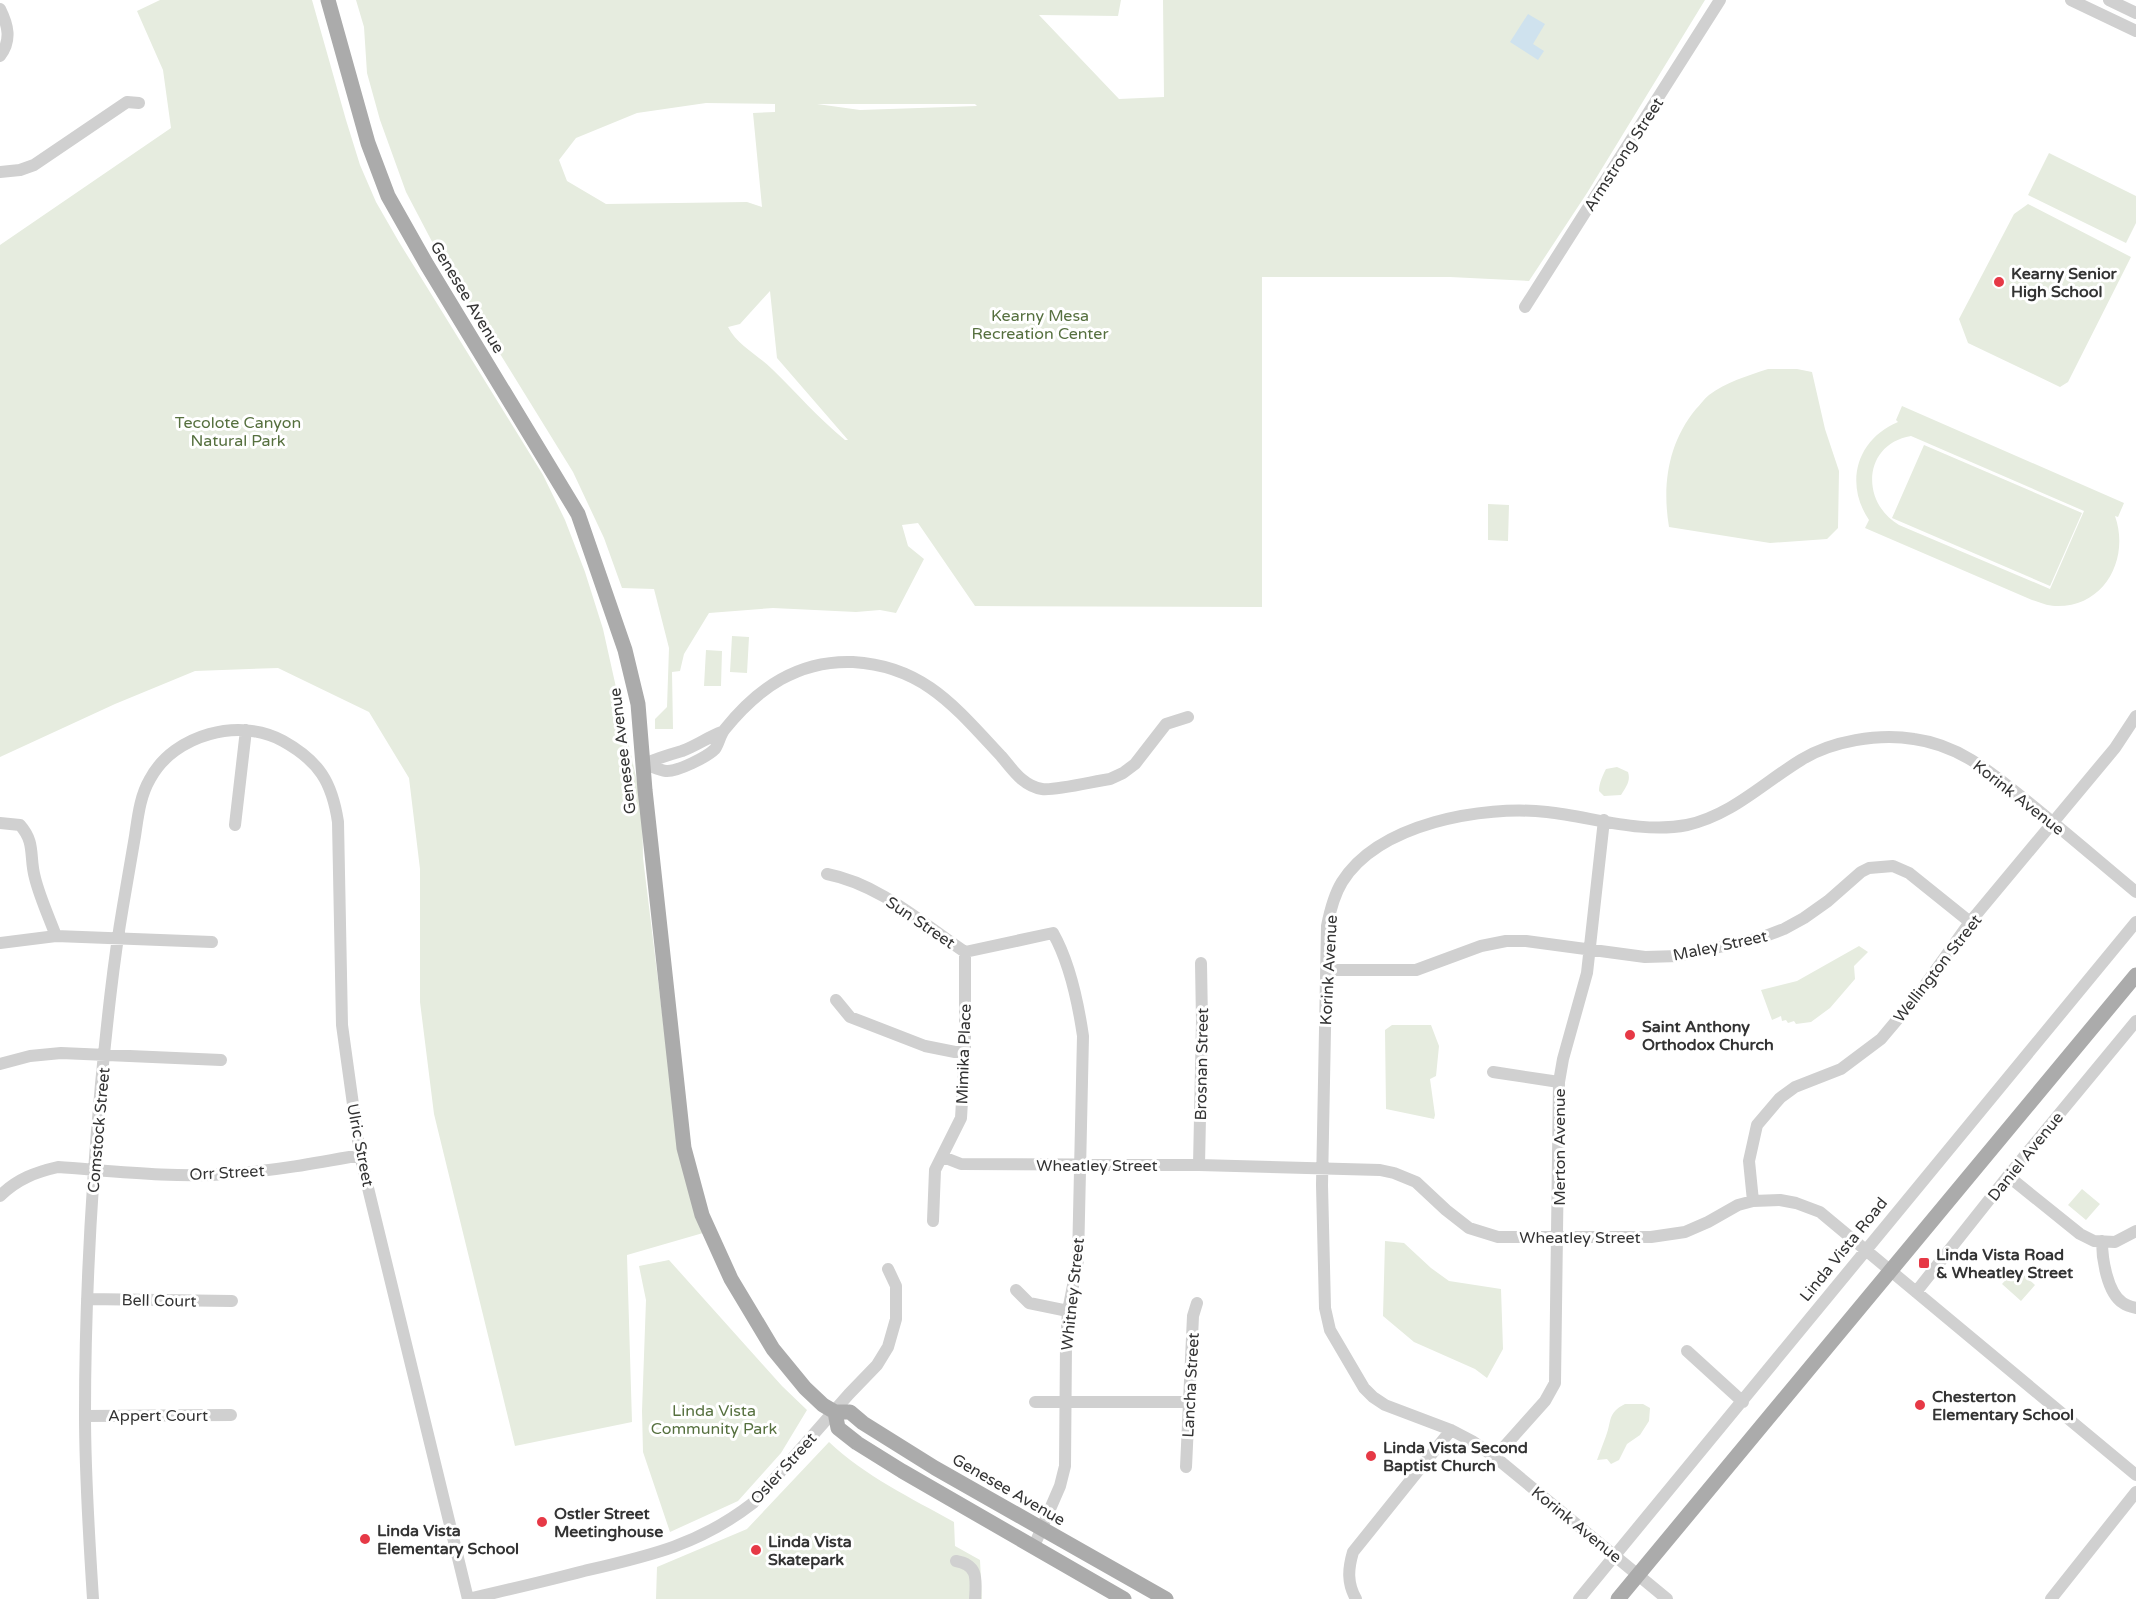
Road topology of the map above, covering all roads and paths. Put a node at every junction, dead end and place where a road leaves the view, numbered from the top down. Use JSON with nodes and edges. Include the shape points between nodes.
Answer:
{"nodes":[{"id":1,"x":328,"y":0,"type":"edge"},
{"id":2,"x":1720,"y":0,"type":"edge"},
{"id":3,"x":2071,"y":0,"type":"edge"},
{"id":4,"x":2109,"y":0,"type":"edge"},
{"id":5,"x":0,"y":9,"type":"edge"},
{"id":6,"x":2136,"y":13,"type":"edge"},
{"id":7,"x":2136,"y":31,"type":"edge"},
{"id":8,"x":0,"y":56,"type":"edge"},
{"id":9,"x":139,"y":103,"type":"dead end"},
{"id":10,"x":0,"y":172,"type":"edge"},
{"id":11,"x":1525,"y":308,"type":"dead end"},
{"id":12,"x":2136,"y":716,"type":"edge"},
{"id":13,"x":1188,"y":717,"type":"dead end"},
{"id":14,"x":246,"y":730,"type":"junction"},
{"id":15,"x":644,"y":764,"type":"junction"},
{"id":16,"x":1604,"y":820,"type":"junction"},
{"id":17,"x":2053,"y":822,"type":"junction"},
{"id":18,"x":0,"y":823,"type":"edge"},
{"id":19,"x":235,"y":825,"type":"dead end"},
{"id":20,"x":827,"y":874,"type":"dead end"},
{"id":21,"x":2136,"y":892,"type":"edge"},
{"id":22,"x":1970,"y":922,"type":"junction"},
{"id":23,"x":2136,"y":922,"type":"edge"},
{"id":24,"x":1053,"y":933,"type":"joint"},
{"id":25,"x":56,"y":936,"type":"junction"},
{"id":26,"x":117,"y":939,"type":"junction"},
{"id":27,"x":212,"y":942,"type":"dead end"},
{"id":28,"x":0,"y":943,"type":"edge"},
{"id":29,"x":1590,"y":950,"type":"junction"},
{"id":30,"x":965,"y":952,"type":"junction"},
{"id":31,"x":1201,"y":963,"type":"dead end"},
{"id":32,"x":1327,"y":970,"type":"junction"},
{"id":33,"x":2136,"y":975,"type":"edge"},
{"id":34,"x":836,"y":1000,"type":"dead end"},
{"id":35,"x":2136,"y":1021,"type":"edge"},
{"id":36,"x":965,"y":1051,"type":"junction"},
{"id":37,"x":104,"y":1055,"type":"junction"},
{"id":38,"x":221,"y":1060,"type":"dead end"},
{"id":39,"x":0,"y":1064,"type":"edge"},
{"id":40,"x":1493,"y":1072,"type":"dead end"},
{"id":41,"x":1559,"y":1082,"type":"junction"},
{"id":42,"x":360,"y":1155,"type":"junction"},
{"id":43,"x":943,"y":1157,"type":"junction"},
{"id":44,"x":1079,"y":1165,"type":"junction"},
{"id":45,"x":1199,"y":1165,"type":"junction"},
{"id":46,"x":1322,"y":1168,"type":"junction"},
{"id":47,"x":93,"y":1169,"type":"junction"},
{"id":48,"x":2008,"y":1176,"type":"junction"},
{"id":49,"x":0,"y":1196,"type":"edge"},
{"id":50,"x":1754,"y":1201,"type":"junction"},
{"id":51,"x":933,"y":1221,"type":"dead end"},
{"id":52,"x":2136,"y":1231,"type":"edge"},
{"id":53,"x":1558,"y":1237,"type":"junction"},
{"id":54,"x":2102,"y":1241,"type":"junction"},
{"id":55,"x":1865,"y":1249,"type":"junction"},
{"id":56,"x":888,"y":1269,"type":"dead end"},
{"id":57,"x":1890,"y":1270,"type":"junction"},
{"id":58,"x":1017,"y":1290,"type":"dead end"},
{"id":59,"x":1916,"y":1292,"type":"junction"},
{"id":60,"x":87,"y":1299,"type":"junction"},
{"id":61,"x":232,"y":1300,"type":"dead end"},
{"id":62,"x":1197,"y":1303,"type":"dead end"},
{"id":63,"x":2136,"y":1308,"type":"edge"},
{"id":64,"x":1068,"y":1311,"type":"junction"},
{"id":65,"x":1687,"y":1351,"type":"dead end"},
{"id":66,"x":1035,"y":1402,"type":"dead end"},
{"id":67,"x":1190,"y":1402,"type":"junction"},
{"id":68,"x":1743,"y":1402,"type":"junction"},
{"id":69,"x":1065,"y":1403,"type":"junction"},
{"id":70,"x":835,"y":1412,"type":"junction"},
{"id":71,"x":231,"y":1415,"type":"dead end"},
{"id":72,"x":85,"y":1416,"type":"junction"},
{"id":73,"x":1451,"y":1430,"type":"junction"},
{"id":74,"x":1495,"y":1457,"type":"junction"},
{"id":75,"x":1186,"y":1467,"type":"dead end"},
{"id":76,"x":2136,"y":1475,"type":"edge"},
{"id":77,"x":2136,"y":1492,"type":"edge"},
{"id":78,"x":1042,"y":1529,"type":"junction"},
{"id":79,"x":1034,"y":1546,"type":"junction"},
{"id":80,"x":1614,"y":1555,"type":"junction"},
{"id":81,"x":956,"y":1561,"type":"dead end"},
{"id":82,"x":1638,"y":1575,"type":"junction"},
{"id":83,"x":93,"y":1599,"type":"edge"},
{"id":84,"x":468,"y":1599,"type":"edge"},
{"id":85,"x":975,"y":1599,"type":"edge"},
{"id":86,"x":1124,"y":1599,"type":"edge"},
{"id":87,"x":1166,"y":1599,"type":"edge"},
{"id":88,"x":1356,"y":1599,"type":"edge"},
{"id":89,"x":1579,"y":1599,"type":"edge"},
{"id":90,"x":1618,"y":1599,"type":"edge"},
{"id":91,"x":1666,"y":1599,"type":"edge"},
{"id":92,"x":2051,"y":1599,"type":"edge"}],
"edges":[{"from":1,"to":15,"type":"main road","name":"Genesee Avenue","via":[[368,143],[388,196],[578,514],[625,650],[638,704]]},
{"from":2,"to":11,"type":"street","name":"Armstrong Street"},
{"from":3,"to":7,"type":"street"},
{"from":4,"to":6,"type":"street"},
{"from":5,"to":8,"type":"street","via":[[8,26],[8,39]]},
{"from":9,"to":10,"type":"street","via":[[127,102],[34,165]]},
{"from":12,"to":17,"type":"street","name":"Wellington Street","via":[[2115,748]]},
{"from":13,"to":15,"type":"street","via":[[1166,724],[1135,764],[1117,776],[1044,790],[1027,784],[933,687],[907,674],[869,663],[828,663],[789,674],[771,684],[722,732],[715,748],[693,763],[668,771]]},
{"from":14,"to":19,"type":"street"},
{"from":14,"to":26,"type":"street","name":"Comstock Street","via":[[218,732],[192,740],[169,756],[150,777],[141,800]]},
{"from":14,"to":42,"type":"street","name":"Ulric Street","via":[[274,736],[303,752],[322,774],[334,800],[338,822],[342,1025]]},
{"from":15,"to":70,"type":"main road","name":"Genesee Avenue","via":[[684,1148],[702,1215],[731,1279],[773,1349],[805,1388]]},
{"from":16,"to":17,"type":"street","name":"Korink Avenue","via":[[1650,828],[1686,825],[1743,801],[1802,759],[1834,745],[1869,738],[1914,738],[1977,762]]},
{"from":16,"to":29,"type":"street","name":"Merton Avenue"},
{"from":16,"to":32,"type":"street","name":"Korink Avenue","via":[[1514,811],[1465,816],[1404,833],[1375,847],[1341,883],[1330,910]]},
{"from":17,"to":21,"type":"street","name":"Korink Avenue"},
{"from":17,"to":22,"type":"street","name":"Wellington Street"},
{"from":18,"to":25,"type":"street","via":[[20,825],[27,833],[35,877]]},
{"from":20,"to":30,"type":"street","name":"Sun Street","via":[[870,887]]},
{"from":22,"to":29,"type":"street","name":"Maley Street","via":[[1909,873],[1893,866],[1861,872],[1804,918],[1760,938],[1679,956],[1646,957]]},
{"from":22,"to":50,"type":"street","name":"Wellington Street","via":[[1881,1039],[1841,1069],[1795,1087],[1757,1125],[1749,1161]]},
{"from":23,"to":55,"type":"street","name":"Linda Vista Road"},
{"from":24,"to":30,"type":"street","name":"Sun Street"},
{"from":24,"to":44,"type":"street","name":"Whitney Street","via":[[1062,949],[1083,1036]]},
{"from":25,"to":26,"type":"street"},
{"from":25,"to":28,"type":"street"},
{"from":26,"to":27,"type":"street"},
{"from":26,"to":37,"type":"street","name":"Comstock Street"},
{"from":29,"to":32,"type":"street","name":"Maley Street","via":[[1506,942],[1481,946],[1416,969]]},
{"from":29,"to":41,"type":"street","name":"Merton Avenue"},
{"from":30,"to":36,"type":"street","name":"Mimika Place"},
{"from":31,"to":45,"type":"street","name":"Brosnan Street"},
{"from":32,"to":46,"type":"street","name":"Korink Avenue"},
{"from":33,"to":57,"type":"main road"},
{"from":34,"to":36,"type":"street","via":[[850,1017],[925,1046]]},
{"from":35,"to":48,"type":"street","name":"Daniel Avenue"},
{"from":36,"to":43,"type":"street","name":"Mimika Place","via":[[961,1118]]},
{"from":37,"to":38,"type":"street"},
{"from":37,"to":39,"type":"street","via":[[61,1053]]},
{"from":37,"to":47,"type":"street","name":"Comstock Street"},
{"from":40,"to":41,"type":"street"},
{"from":41,"to":53,"type":"street","name":"Merton Avenue"},
{"from":42,"to":47,"type":"street","name":"Orr Street","via":[[227,1174]]},
{"from":42,"to":84,"type":"street","name":"Ulric Street"},
{"from":43,"to":44,"type":"street","name":"Wheatley Street","via":[[961,1164]]},
{"from":43,"to":51,"type":"street","name":"Mimika Place","via":[[934,1170]]},
{"from":44,"to":45,"type":"street","name":"Wheatley Street"},
{"from":44,"to":64,"type":"street","name":"Whitney Street","via":[[1078,1260]]},
{"from":45,"to":46,"type":"street","name":"Wheatley Street"},
{"from":46,"to":53,"type":"street","name":"Wheatley Street","via":[[1395,1173],[1416,1182],[1469,1228],[1498,1237]]},
{"from":46,"to":73,"type":"street","name":"Korink Avenue","via":[[1325,1308],[1330,1330],[1373,1397]]},
{"from":47,"to":49,"type":"street","name":"Orr Street","via":[[58,1167],[38,1172],[12,1184]]},
{"from":47,"to":60,"type":"street","name":"Comstock Street"},
{"from":48,"to":54,"type":"street","via":[[2080,1234]]},
{"from":48,"to":59,"type":"street","name":"Daniel Avenue"},
{"from":50,"to":53,"type":"street","name":"Wheatley Street","via":[[1685,1232],[1651,1237]]},
{"from":50,"to":55,"type":"street","name":"Wheatley Street","via":[[1780,1200],[1820,1212]]},
{"from":52,"to":54,"type":"street","via":[[2115,1242]]},
{"from":53,"to":74,"type":"street","name":"Merton Avenue","via":[[1555,1383],[1545,1401]]},
{"from":54,"to":63,"type":"street","via":[[2109,1282],[2121,1303]]},
{"from":55,"to":57,"type":"street","name":"Wheatley Street"},
{"from":55,"to":68,"type":"street","name":"Linda Vista Road"},
{"from":56,"to":70,"type":"street","name":"Osler Street","via":[[896,1286],[896,1318],[888,1347]]},
{"from":57,"to":59,"type":"street","name":"Wheatley Street"},
{"from":57,"to":82,"type":"main road"},
{"from":58,"to":64,"type":"street","via":[[1029,1303]]},
{"from":59,"to":76,"type":"street","name":"Wheatley Street"},
{"from":60,"to":61,"type":"street","name":"Bell Court"},
{"from":60,"to":72,"type":"street","name":"Comstock Street"},
{"from":62,"to":67,"type":"street","name":"Lancha Street","via":[[1193,1316]]},
{"from":64,"to":69,"type":"street","name":"Whitney Street"},
{"from":65,"to":68,"type":"street"},
{"from":66,"to":69,"type":"street"},
{"from":67,"to":69,"type":"street"},
{"from":67,"to":75,"type":"street","name":"Lancha Street"},
{"from":68,"to":80,"type":"street","name":"Linda Vista Road"},
{"from":69,"to":78,"type":"street","name":"Whitney Street","via":[[1065,1466]]},
{"from":70,"to":78,"type":"main road","name":"Genesee Avenue","via":[[850,1412],[935,1468]]},
{"from":70,"to":79,"type":"main road","name":"Genesee Avenue","via":[[838,1428],[857,1443]]},
{"from":70,"to":84,"type":"street","name":"Osler Street","via":[[753,1503],[686,1544],[648,1557]]},
{"from":71,"to":72,"type":"street","name":"Appert Court"},
{"from":72,"to":83,"type":"street","name":"Comstock Street"},
{"from":73,"to":74,"type":"street","name":"Korink Avenue"},
{"from":73,"to":88,"type":"street","via":[[1353,1552],[1348,1569],[1350,1589]]},
{"from":74,"to":80,"type":"street","name":"Korink Avenue"},
{"from":77,"to":92,"type":"street"},
{"from":78,"to":79,"type":"street","name":"Whitney Street"},
{"from":78,"to":87,"type":"main road","name":"Genesee Avenue"},
{"from":79,"to":86,"type":"main road","name":"Genesee Avenue"},
{"from":80,"to":82,"type":"street","name":"Korink Avenue"},
{"from":80,"to":89,"type":"street","name":"Linda Vista Road"},
{"from":81,"to":85,"type":"street","via":[[971,1567],[976,1577]]},
{"from":82,"to":90,"type":"main road"},
{"from":82,"to":91,"type":"street"}]}
